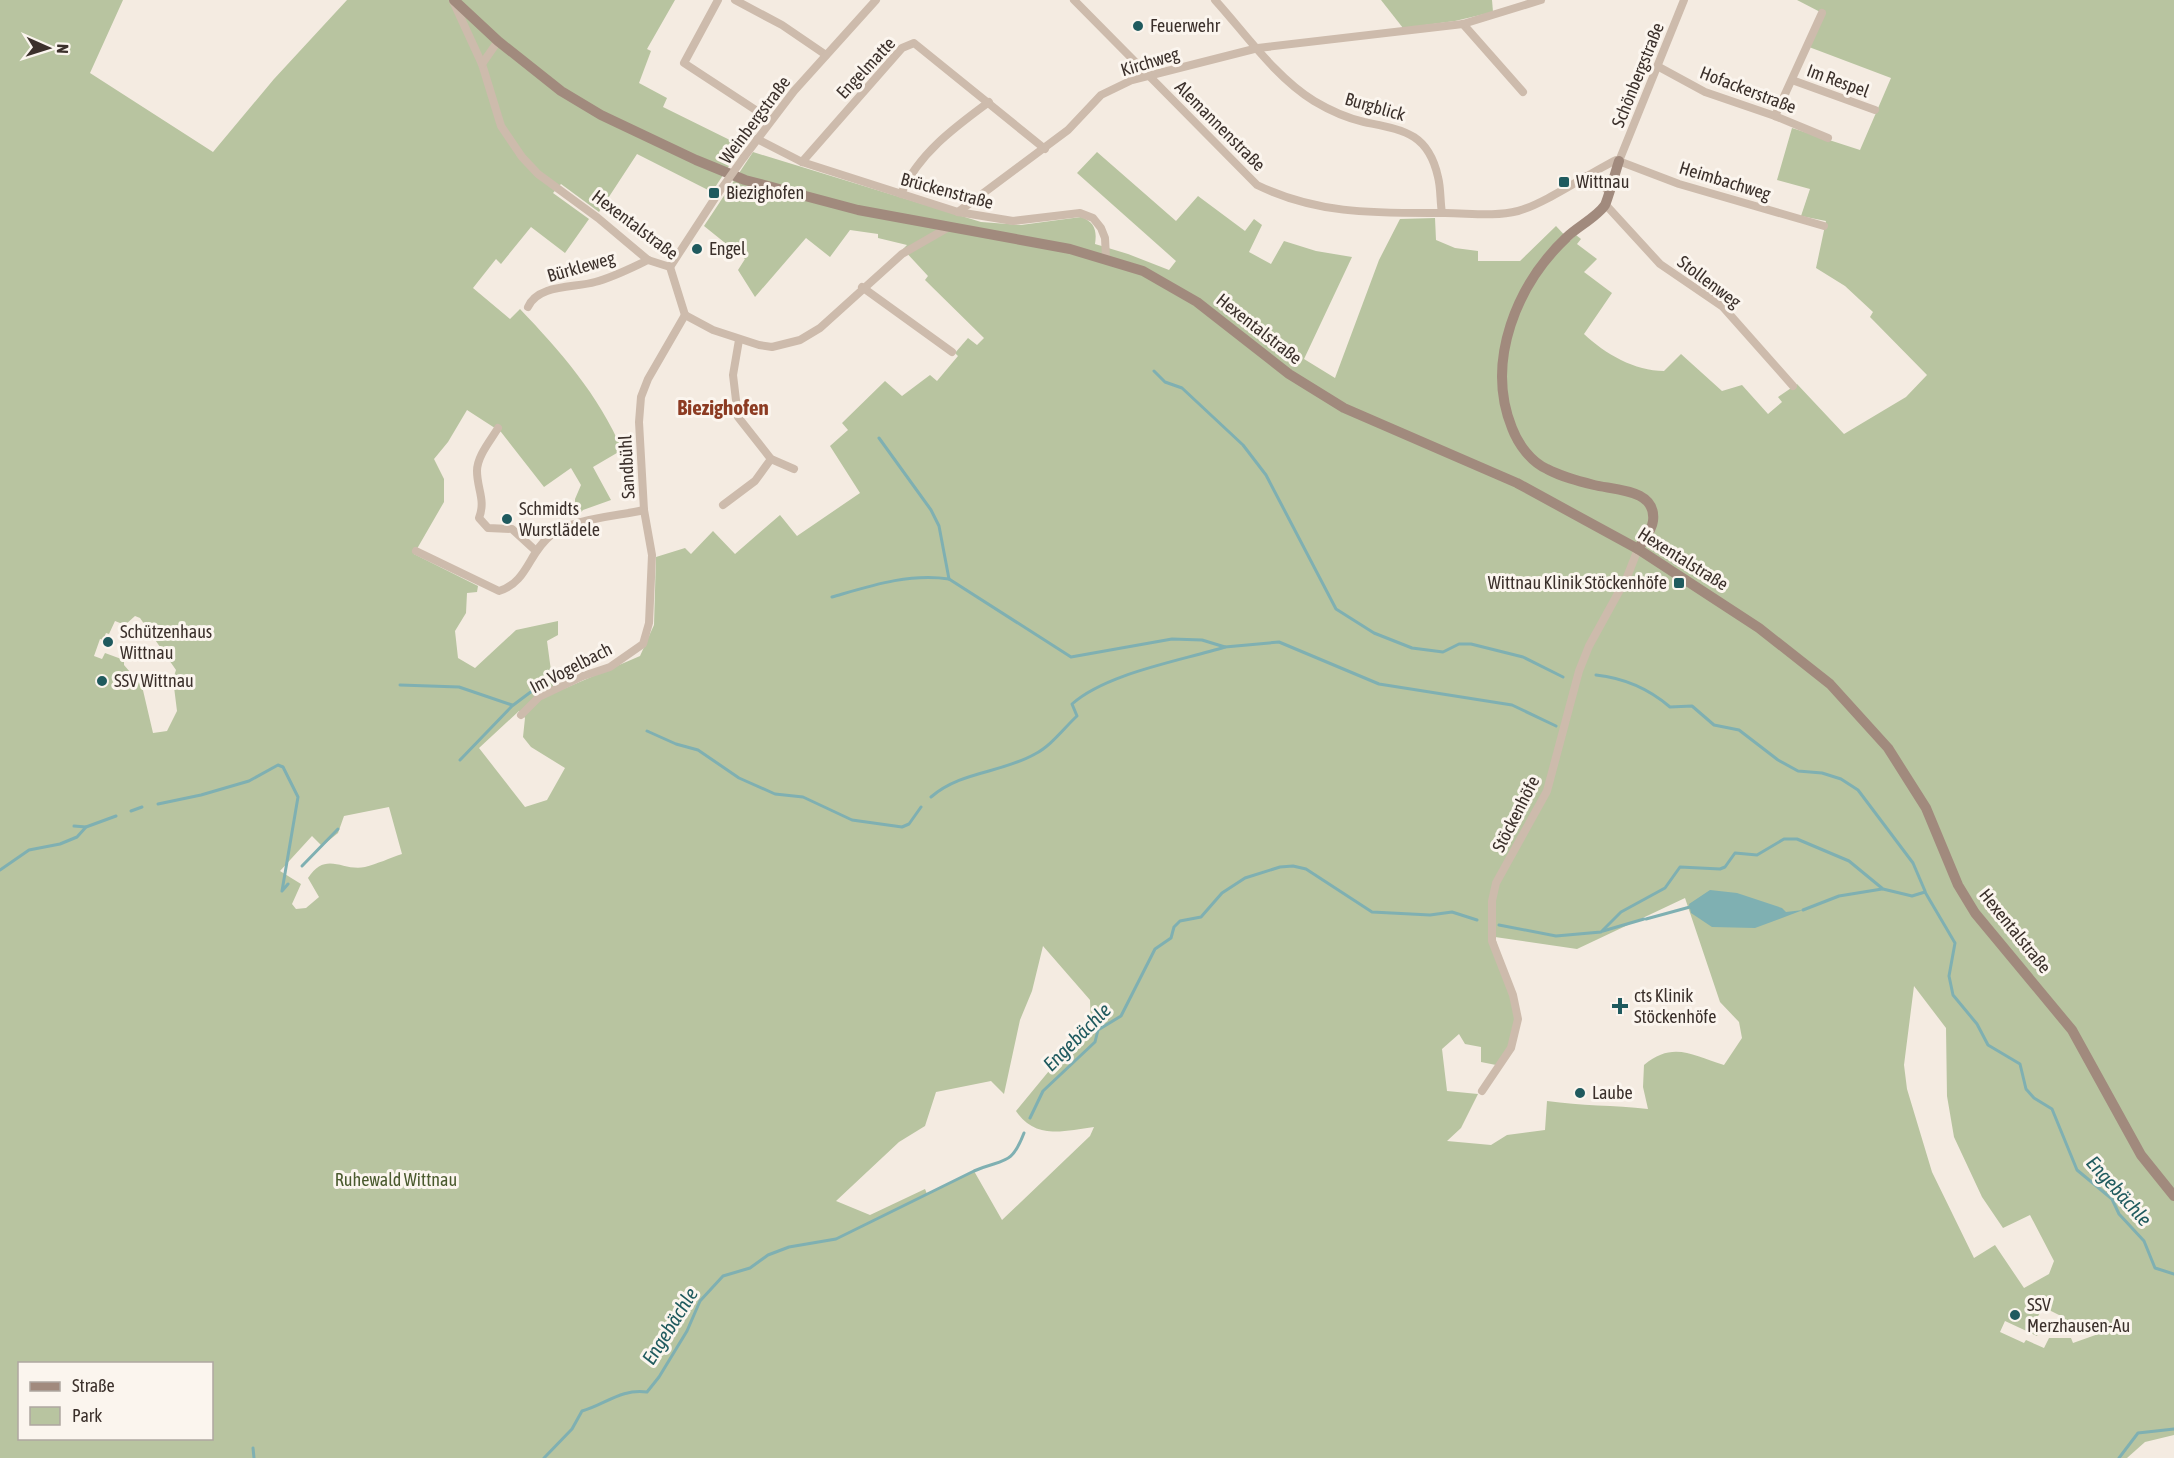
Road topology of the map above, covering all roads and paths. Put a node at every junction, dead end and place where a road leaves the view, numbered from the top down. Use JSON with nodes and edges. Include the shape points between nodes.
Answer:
{"nodes":[{"id":1,"x":454,"y":0,"type":"edge"},
{"id":2,"x":718,"y":0,"type":"edge"},
{"id":3,"x":735,"y":0,"type":"edge"},
{"id":4,"x":876,"y":0,"type":"edge"},
{"id":5,"x":1074,"y":0,"type":"edge"},
{"id":6,"x":1215,"y":0,"type":"edge"},
{"id":7,"x":1541,"y":0,"type":"edge"},
{"id":8,"x":1684,"y":0,"type":"edge"},
{"id":9,"x":1822,"y":13,"type":"dead end"},
{"id":10,"x":1463,"y":24,"type":"junction"},
{"id":11,"x":498,"y":41,"type":"junction"},
{"id":12,"x":1258,"y":48,"type":"junction"},
{"id":13,"x":826,"y":55,"type":"junction"},
{"id":14,"x":482,"y":64,"type":"junction"},
{"id":15,"x":1659,"y":67,"type":"junction"},
{"id":16,"x":1149,"y":76,"type":"junction"},
{"id":17,"x":1792,"y":80,"type":"junction"},
{"id":18,"x":1523,"y":92,"type":"dead end"},
{"id":19,"x":989,"y":102,"type":"junction"},
{"id":20,"x":1875,"y":110,"type":"dead end"},
{"id":21,"x":1775,"y":116,"type":"junction"},
{"id":22,"x":771,"y":120,"type":"junction"},
{"id":23,"x":1828,"y":138,"type":"dead end"},
{"id":24,"x":757,"y":139,"type":"junction"},
{"id":25,"x":1045,"y":148,"type":"junction"},
{"id":26,"x":1619,"y":161,"type":"junction"},
{"id":27,"x":802,"y":162,"type":"junction"},
{"id":28,"x":1584,"y":176,"type":"junction"},
{"id":29,"x":1608,"y":191,"type":"junction"},
{"id":30,"x":901,"y":194,"type":"junction"},
{"id":31,"x":1605,"y":204,"type":"junction"},
{"id":32,"x":958,"y":212,"type":"junction"},
{"id":33,"x":1442,"y":213,"type":"junction"},
{"id":34,"x":1824,"y":226,"type":"dead end"},
{"id":35,"x":949,"y":227,"type":"junction"},
{"id":36,"x":1106,"y":258,"type":"junction"},
{"id":37,"x":648,"y":260,"type":"junction"},
{"id":38,"x":670,"y":267,"type":"junction"},
{"id":39,"x":862,"y":288,"type":"junction"},
{"id":40,"x":528,"y":308,"type":"dead end"},
{"id":41,"x":685,"y":315,"type":"junction"},
{"id":42,"x":739,"y":340,"type":"junction"},
{"id":43,"x":952,"y":352,"type":"dead end"},
{"id":44,"x":1793,"y":386,"type":"dead end"},
{"id":45,"x":498,"y":428,"type":"dead end"},
{"id":46,"x":771,"y":459,"type":"junction"},
{"id":47,"x":794,"y":469,"type":"dead end"},
{"id":48,"x":723,"y":505,"type":"dead end"},
{"id":49,"x":644,"y":510,"type":"junction"},
{"id":50,"x":1638,"y":549,"type":"junction"},
{"id":51,"x":416,"y":550,"type":"dead end"},
{"id":52,"x":536,"y":551,"type":"junction"},
{"id":53,"x":521,"y":716,"type":"dead end"},
{"id":54,"x":1482,"y":1091,"type":"dead end"},
{"id":55,"x":2174,"y":1196,"type":"edge"}],
"edges":[{"from":1,"to":11,"type":"main road","name":"Hexentalstraße"},
{"from":1,"to":14,"type":"street","name":"Hexentalstraße"},
{"from":2,"to":22,"type":"street","via":[[684,63]]},
{"from":3,"to":13,"type":"street"},
{"from":4,"to":13,"type":"street","name":"Weinbergstraße"},
{"from":5,"to":16,"type":"street","name":"Alemannenstraße"},
{"from":6,"to":12,"type":"street","name":"Burgblick"},
{"from":7,"to":10,"type":"street","name":"Kirchweg"},
{"from":8,"to":15,"type":"street","name":"Schönbergstraße"},
{"from":9,"to":17,"type":"street","name":"Im Respel"},
{"from":10,"to":12,"type":"street","name":"Kirchweg"},
{"from":10,"to":18,"type":"street"},
{"from":11,"to":14,"type":"street"},
{"from":11,"to":35,"type":"main road","name":"Hexentalstraße","via":[[561,91],[592,110],[696,160],[786,193]]},
{"from":12,"to":16,"type":"street","name":"Kirchweg"},
{"from":12,"to":33,"type":"street","name":"Burgblick","via":[[1313,100],[1342,115],[1404,129],[1416,138],[1427,150],[1438,177]]},
{"from":13,"to":22,"type":"street","name":"Weinbergstraße"},
{"from":14,"to":37,"type":"street","name":"Hexentalstraße","via":[[501,126],[522,157],[538,174]]},
{"from":15,"to":21,"type":"street","name":"Hofackerstraße","via":[[1705,92]]},
{"from":15,"to":26,"type":"street","name":"Schönbergstraße"},
{"from":16,"to":25,"type":"street","name":"Kirchweg","via":[[1101,95]]},
{"from":16,"to":33,"type":"street","name":"Alemannenstraße","via":[[1257,185],[1286,199],[1375,214]]},
{"from":17,"to":20,"type":"street","name":"Im Respel"},
{"from":17,"to":21,"type":"street","name":"Im Respel"},
{"from":19,"to":25,"type":"street","name":"Engelmatte"},
{"from":19,"to":27,"type":"street","name":"Engelmatte","via":[[922,46],[910,43]]},
{"from":19,"to":30,"type":"street","via":[[951,130],[908,178]]},
{"from":21,"to":23,"type":"street","name":"Hofackerstraße"},
{"from":22,"to":24,"type":"street","name":"Weinbergstraße"},
{"from":24,"to":27,"type":"street","name":"Brückenstraße"},
{"from":24,"to":38,"type":"street","name":"Weinbergstraße","bridge":true},
{"from":25,"to":32,"type":"street","name":"Kirchweg"},
{"from":26,"to":28,"type":"street","name":"Alemannenstraße"},
{"from":26,"to":29,"type":"main road"},
{"from":26,"to":34,"type":"street","name":"Heimbachweg","via":[[1679,184]]},
{"from":27,"to":30,"type":"street","name":"Brückenstraße"},
{"from":28,"to":29,"type":"street","via":[[1598,181]]},
{"from":28,"to":33,"type":"street","name":"Alemannenstraße","via":[[1519,210],[1495,214]]},
{"from":29,"to":31,"type":"main road"},
{"from":30,"to":32,"type":"street","name":"Brückenstraße"},
{"from":31,"to":44,"type":"street","name":"Stollenweg","via":[[1660,264],[1723,307]]},
{"from":31,"to":50,"type":"main road","via":[[1567,237],[1527,286],[1511,320],[1505,349],[1504,389],[1514,433],[1537,463],[1566,477],[1629,491],[1651,505],[1653,523]]},
{"from":32,"to":36,"type":"street","name":"Brückenstraße","via":[[1013,221],[1080,213],[1094,218],[1101,228]]},
{"from":35,"to":36,"type":"main road","name":"Hexentalstraße"},
{"from":35,"to":39,"type":"street","via":[[916,244]]},
{"from":36,"to":50,"type":"main road","name":"Hexentalstraße","via":[[1172,285],[1289,374],[1344,408],[1517,483]]},
{"from":37,"to":38,"type":"street","name":"Hexentalstraße"},
{"from":37,"to":40,"type":"street","name":"Bürkleweg","via":[[595,282],[541,294]]},
{"from":38,"to":41,"type":"street","name":"Hexentalstraße"},
{"from":39,"to":42,"type":"street","via":[[820,328],[800,340],[772,347]]},
{"from":39,"to":43,"type":"street"},
{"from":41,"to":42,"type":"street"},
{"from":41,"to":49,"type":"street","name":"Sandbühl","via":[[641,397]]},
{"from":42,"to":46,"type":"street","via":[[733,375],[738,417]]},
{"from":45,"to":52,"type":"street","via":[[477,470],[484,502],[479,518],[488,528],[512,529]]},
{"from":46,"to":47,"type":"street"},
{"from":46,"to":48,"type":"street","via":[[755,481]]},
{"from":49,"to":52,"type":"street","name":"Sandbühl","via":[[566,526]]},
{"from":49,"to":53,"type":"street","name":"Im Vogelbach","via":[[652,555],[649,623],[643,644],[610,667],[539,697]]},
{"from":50,"to":54,"type":"street","name":"Stöckenhöfe","via":[[1579,671],[1547,791],[1496,883],[1492,941],[1518,1019],[1511,1048]]},
{"from":50,"to":55,"type":"main road","name":"Hexentalstraße","via":[[1799,658],[1830,684],[1882,740],[1926,808],[1958,885],[1975,914],[2073,1029],[2131,1138]]},
{"from":51,"to":52,"type":"street","name":"Sandbühl","via":[[500,591],[518,583]]}]}
